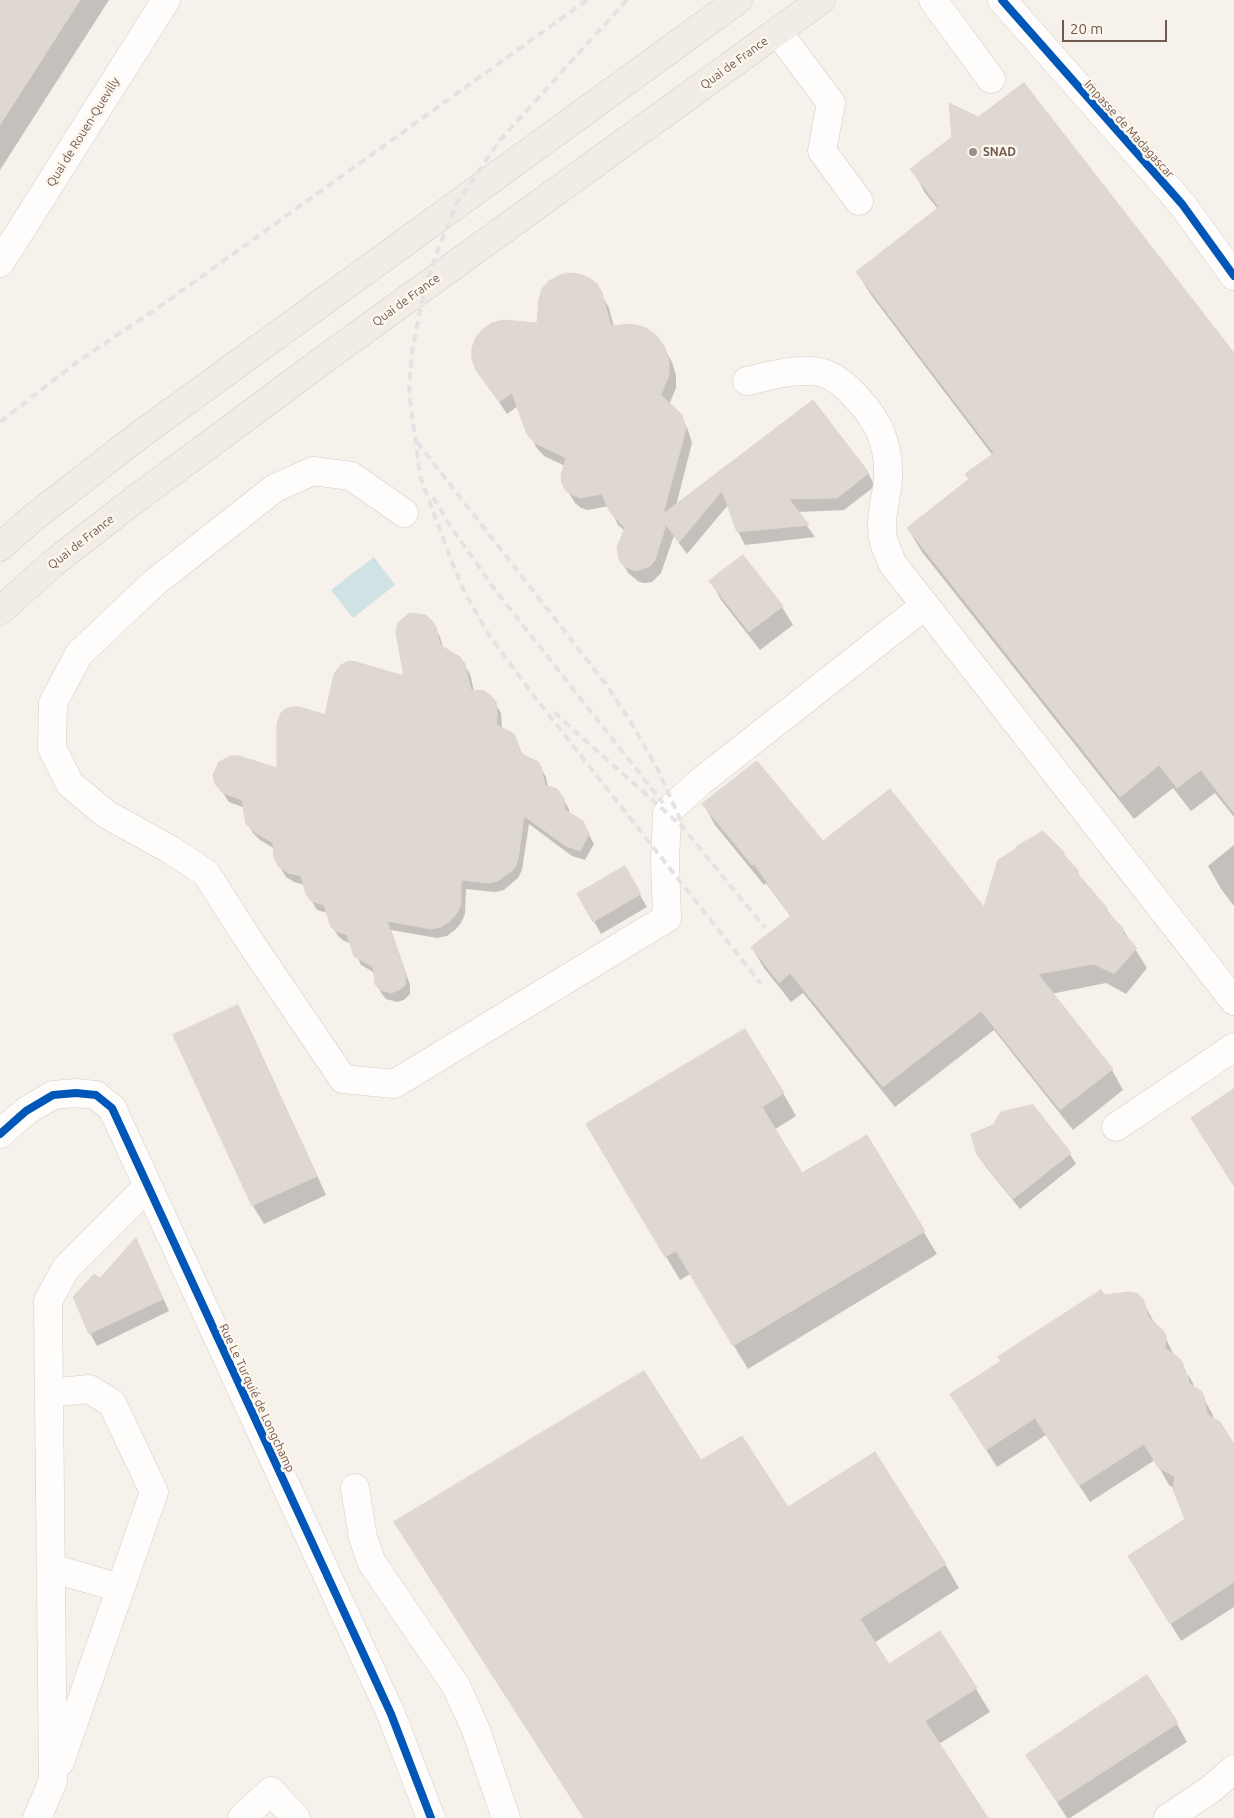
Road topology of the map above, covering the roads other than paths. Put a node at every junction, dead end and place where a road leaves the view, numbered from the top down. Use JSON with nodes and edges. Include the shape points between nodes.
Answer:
{"nodes":[{"id":1,"x":166,"y":0,"type":"edge"},
{"id":2,"x":738,"y":0,"type":"edge"},
{"id":3,"x":821,"y":0,"type":"edge"},
{"id":4,"x":933,"y":0,"type":"edge"},
{"id":5,"x":1002,"y":0,"type":"edge"},
{"id":6,"x":778,"y":32,"type":"junction"},
{"id":7,"x":991,"y":79,"type":"dead end"},
{"id":8,"x":859,"y":200,"type":"dead end"},
{"id":9,"x":0,"y":263,"type":"edge"},
{"id":10,"x":1234,"y":276,"type":"edge"},
{"id":11,"x":747,"y":381,"type":"dead end"},
{"id":12,"x":404,"y":513,"type":"dead end"},
{"id":13,"x":0,"y":546,"type":"edge"},
{"id":14,"x":924,"y":606,"type":"junction"},
{"id":15,"x":0,"y":612,"type":"edge"},
{"id":16,"x":1234,"y":1001,"type":"edge"},
{"id":17,"x":1234,"y":1047,"type":"edge"},
{"id":18,"x":1116,"y":1127,"type":"dead end"},
{"id":19,"x":0,"y":1134,"type":"edge"},
{"id":20,"x":148,"y":1186,"type":"junction"},
{"id":21,"x":49,"y":1393,"type":"junction"},
{"id":22,"x":355,"y":1488,"type":"dead end"},
{"id":23,"x":51,"y":1568,"type":"junction"},
{"id":24,"x":120,"y":1588,"type":"junction"},
{"id":25,"x":1234,"y":1769,"type":"edge"},
{"id":26,"x":53,"y":1782,"type":"junction"},
{"id":27,"x":37,"y":1818,"type":"edge"},
{"id":28,"x":242,"y":1818,"type":"edge"},
{"id":29,"x":296,"y":1818,"type":"edge"},
{"id":30,"x":431,"y":1818,"type":"edge"},
{"id":31,"x":506,"y":1818,"type":"edge"},
{"id":32,"x":1168,"y":1818,"type":"edge"}],
"edges":[{"from":1,"to":9,"type":"street","name":"Quai de Rouen-Quevilly"},
{"from":2,"to":13,"type":"main road","via":[[138,437]]},
{"from":3,"to":6,"type":"main road","name":"Quai de France"},
{"from":4,"to":7,"type":"street"},
{"from":5,"to":10,"type":"street","name":"Impasse de Madagascar","via":[[1182,204]]},
{"from":6,"to":8,"type":"street","via":[[831,103],[822,151]]},
{"from":6,"to":15,"type":"main road","name":"Quai de France","via":[[129,504],[52,564]]},
{"from":11,"to":14,"type":"street","via":[[798,370],[820,372],[838,380],[856,397],[878,425],[886,452],[888,477],[883,540],[892,563]]},
{"from":12,"to":14,"type":"street","via":[[352,476],[313,470],[275,488],[154,583],[79,654],[53,703],[52,748],[70,784],[106,814],[206,872],[343,1078],[394,1084],[667,918],[665,862],[669,810]]},
{"from":14,"to":16,"type":"street"},
{"from":17,"to":18,"type":"street"},
{"from":19,"to":20,"type":"street","name":"Rue Le Turquié de Longchamp","via":[[26,1111],[52,1096],[96,1095],[112,1108]]},
{"from":20,"to":21,"type":"street","via":[[66,1268],[48,1301]]},
{"from":20,"to":30,"type":"street","name":"Rue Le Turquié de Longchamp","via":[[391,1714]]},
{"from":21,"to":23,"type":"street"},
{"from":21,"to":24,"type":"street","via":[[89,1389],[112,1403],[154,1492]]},
{"from":22,"to":31,"type":"street","via":[[363,1538],[372,1563],[456,1686],[476,1730]]},
{"from":23,"to":24,"type":"street"},
{"from":23,"to":26,"type":"street"},
{"from":24,"to":26,"type":"street"},
{"from":25,"to":32,"type":"street"},
{"from":26,"to":27,"type":"street"},
{"from":28,"to":29,"type":"street","via":[[272,1791]]}]}
